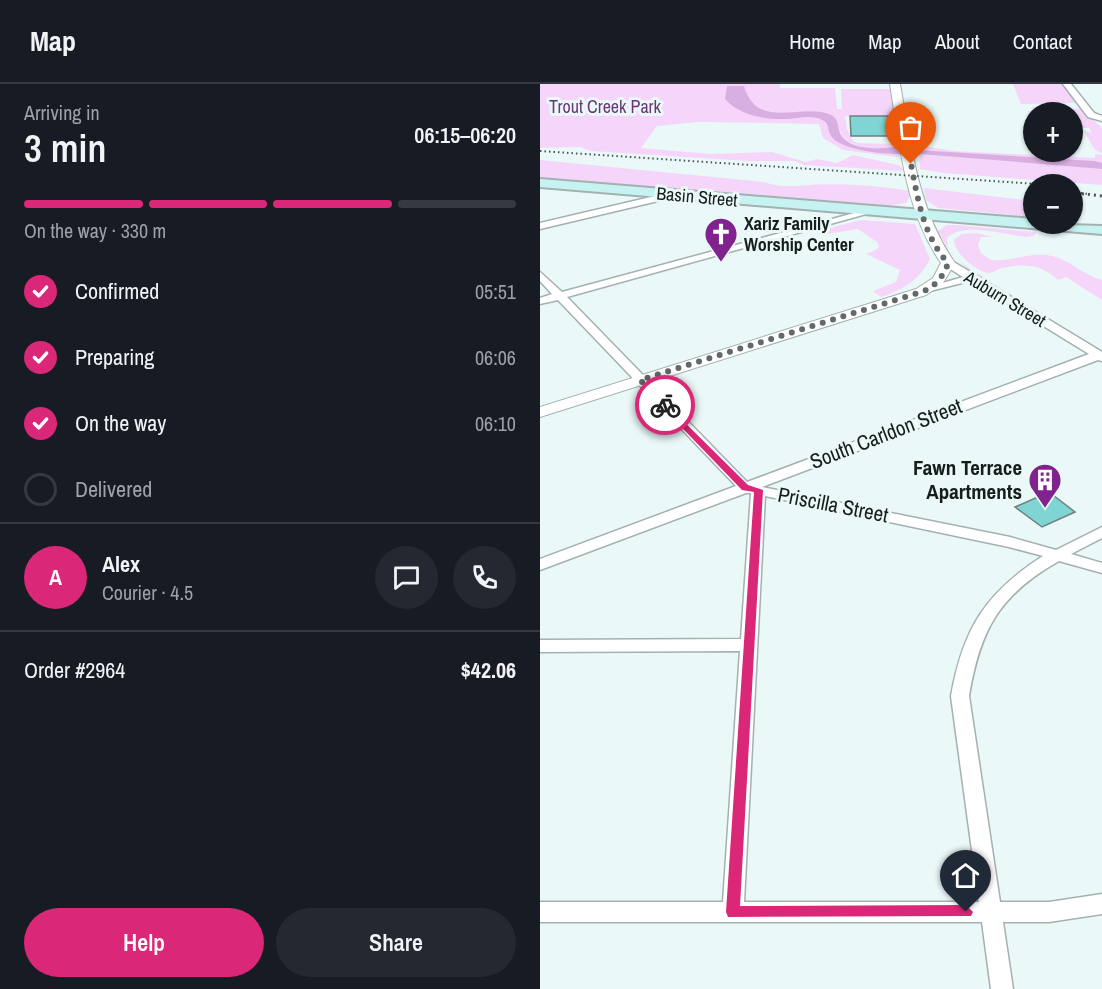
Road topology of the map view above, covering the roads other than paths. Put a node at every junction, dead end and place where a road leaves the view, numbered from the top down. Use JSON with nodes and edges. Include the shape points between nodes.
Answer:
{"nodes":[{"id":1,"x":895,"y":84,"type":"edge"},
{"id":2,"x":1067,"y":84,"type":"edge"},
{"id":3,"x":1102,"y":119,"type":"edge"},
{"id":4,"x":540,"y":183,"type":"edge"},
{"id":5,"x":672,"y":195,"type":"junction"},
{"id":6,"x":872,"y":211,"type":"junction"},
{"id":7,"x":921,"y":214,"type":"junction"},
{"id":8,"x":1023,"y":223,"type":"edge"},
{"id":9,"x":540,"y":226,"type":"edge"},
{"id":10,"x":1083,"y":228,"type":"edge"},
{"id":11,"x":1102,"y":230,"type":"edge"},
{"id":12,"x":948,"y":263,"type":"junction"},
{"id":13,"x":540,"y":275,"type":"edge"},
{"id":14,"x":970,"y":278,"type":"junction"},
{"id":15,"x":926,"y":291,"type":"junction"},
{"id":16,"x":560,"y":295,"type":"junction"},
{"id":17,"x":540,"y":301,"type":"edge"},
{"id":18,"x":1100,"y":356,"type":"edge"},
{"id":19,"x":640,"y":380,"type":"junction"},
{"id":20,"x":540,"y":412,"type":"edge"},
{"id":21,"x":752,"y":489,"type":"junction"},
{"id":22,"x":1102,"y":532,"type":"edge"},
{"id":23,"x":1054,"y":555,"type":"junction"},
{"id":24,"x":540,"y":565,"type":"edge"},
{"id":25,"x":1102,"y":568,"type":"edge"},
{"id":26,"x":749,"y":645,"type":"junction"},
{"id":27,"x":540,"y":646,"type":"edge"},
{"id":28,"x":1102,"y":904,"type":"edge"},
{"id":29,"x":540,"y":912,"type":"edge"},
{"id":30,"x":733,"y":912,"type":"junction"},
{"id":31,"x":989,"y":912,"type":"junction"},
{"id":32,"x":1002,"y":989,"type":"edge"}],
"edges":[{"from":1,"to":7,"type":"street","name":"Auburn Street"},
{"from":2,"to":3,"type":"street","via":[[1091,115]]},
{"from":4,"to":5,"type":"main road","name":"Basin Street"},
{"from":5,"to":6,"type":"main road","name":"Basin Street"},
{"from":5,"to":9,"type":"street"},
{"from":6,"to":7,"type":"main road","name":"Basin Street"},
{"from":6,"to":16,"type":"street"},
{"from":7,"to":8,"type":"main road","name":"Basin Street"},
{"from":7,"to":12,"type":"street","name":"Auburn Street","via":[[934,245]]},
{"from":10,"to":11,"type":"main road","name":"Basin Street"},
{"from":12,"to":14,"type":"street","name":"Auburn Street"},
{"from":12,"to":15,"type":"street","via":[[945,273]]},
{"from":13,"to":16,"type":"street"},
{"from":14,"to":15,"type":"street"},
{"from":14,"to":18,"type":"street","name":"Auburn Street"},
{"from":15,"to":19,"type":"street"},
{"from":16,"to":17,"type":"street"},
{"from":16,"to":19,"type":"street"},
{"from":18,"to":21,"type":"street","name":"South Carldon Street"},
{"from":19,"to":20,"type":"street"},
{"from":19,"to":21,"type":"street"},
{"from":21,"to":23,"type":"street","name":"Priscilla Street","via":[[1010,542]]},
{"from":21,"to":24,"type":"street","name":"South Carldon Street"},
{"from":21,"to":26,"type":"street"},
{"from":22,"to":23,"type":"street"},
{"from":23,"to":25,"type":"street","name":"Priscilla Street"},
{"from":23,"to":31,"type":"street","via":[[1017,580],[997,600],[971,644],[963,673],[960,696]]},
{"from":26,"to":27,"type":"street"},
{"from":26,"to":30,"type":"street"},
{"from":28,"to":31,"type":"street","via":[[1049,912]]},
{"from":29,"to":30,"type":"street"},
{"from":30,"to":31,"type":"street"},
{"from":31,"to":32,"type":"street"}]}
